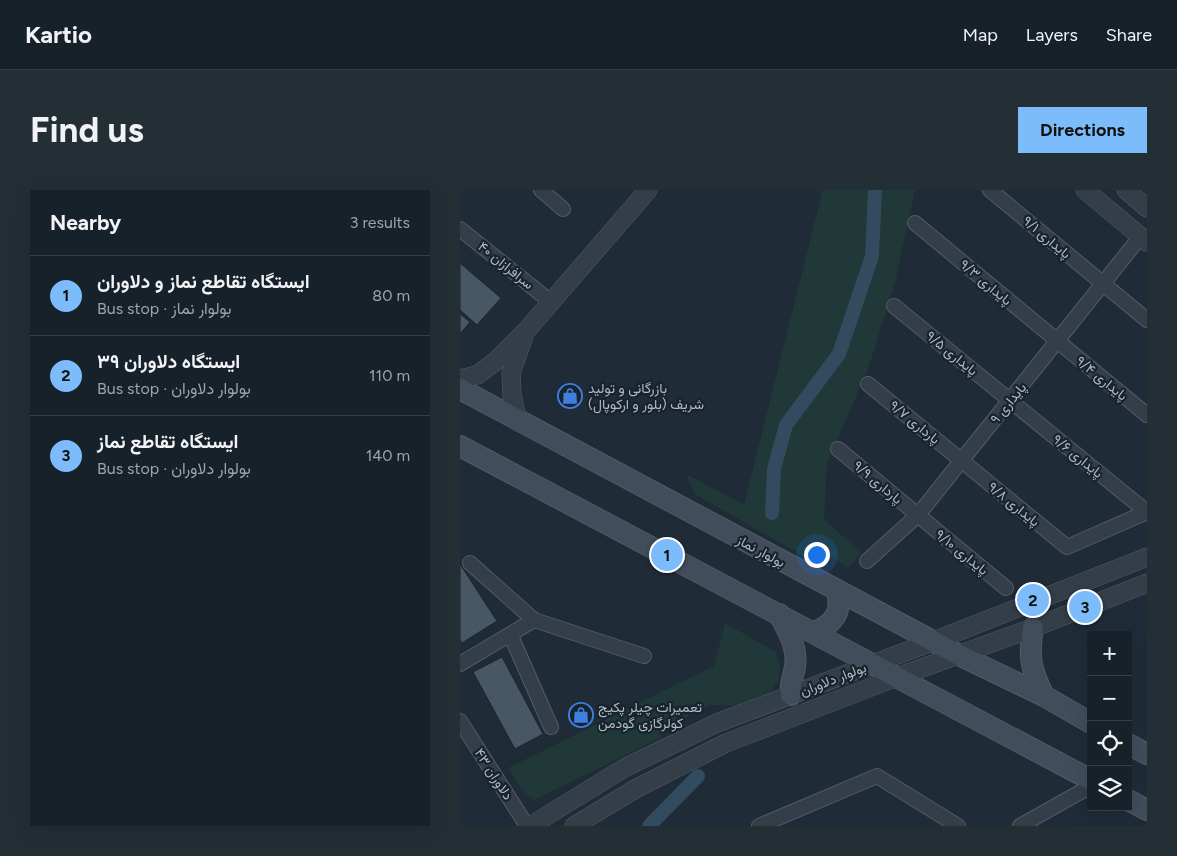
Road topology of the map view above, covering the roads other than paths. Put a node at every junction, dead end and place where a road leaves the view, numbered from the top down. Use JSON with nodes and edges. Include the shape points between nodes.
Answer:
{"nodes":[{"id":1,"x":542,"y":190,"type":"edge"},
{"id":2,"x":648,"y":190,"type":"edge"},
{"id":3,"x":990,"y":190,"type":"edge"},
{"id":4,"x":1085,"y":190,"type":"edge"},
{"id":5,"x":1126,"y":190,"type":"edge"},
{"id":6,"x":1147,"y":208,"type":"edge"},
{"id":7,"x":563,"y":209,"type":"dead end"},
{"id":8,"x":915,"y":223,"type":"dead end"},
{"id":9,"x":460,"y":229,"type":"edge"},
{"id":10,"x":1144,"y":239,"type":"edge"},
{"id":11,"x":1103,"y":283,"type":"junction"},
{"id":12,"x":551,"y":302,"type":"junction"},
{"id":13,"x":894,"y":306,"type":"dead end"},
{"id":14,"x":1147,"y":320,"type":"edge"},
{"id":15,"x":526,"y":331,"type":"junction"},
{"id":16,"x":1057,"y":341,"type":"junction"},
{"id":17,"x":460,"y":379,"type":"edge"},
{"id":18,"x":868,"y":384,"type":"dead end"},
{"id":19,"x":460,"y":389,"type":"edge"},
{"id":20,"x":1010,"y":400,"type":"junction"},
{"id":21,"x":1147,"y":414,"type":"edge"},
{"id":22,"x":518,"y":422,"type":"junction"},
{"id":23,"x":838,"y":449,"type":"dead end"},
{"id":24,"x":466,"y":453,"type":"edge"},
{"id":25,"x":962,"y":461,"type":"junction"},
{"id":26,"x":1147,"y":512,"type":"edge"},
{"id":27,"x":918,"y":516,"type":"junction"},
{"id":28,"x":1147,"y":557,"type":"edge"},
{"id":29,"x":867,"y":562,"type":"dead end"},
{"id":30,"x":470,"y":563,"type":"dead end"},
{"id":31,"x":1147,"y":583,"type":"edge"},
{"id":32,"x":1006,"y":588,"type":"dead end"},
{"id":33,"x":836,"y":590,"type":"junction"},
{"id":34,"x":779,"y":614,"type":"junction"},
{"id":35,"x":534,"y":620,"type":"junction"},
{"id":36,"x":1034,"y":628,"type":"junction"},
{"id":37,"x":814,"y":632,"type":"junction"},
{"id":38,"x":511,"y":636,"type":"junction"},
{"id":39,"x":934,"y":641,"type":"junction"},
{"id":40,"x":960,"y":655,"type":"junction"},
{"id":41,"x":644,"y":656,"type":"dead end"},
{"id":42,"x":460,"y":664,"type":"edge"},
{"id":43,"x":873,"y":664,"type":"junction"},
{"id":44,"x":897,"y":677,"type":"junction"},
{"id":45,"x":791,"y":695,"type":"junction"},
{"id":46,"x":1044,"y":696,"type":"junction"},
{"id":47,"x":460,"y":721,"type":"edge"},
{"id":48,"x":1088,"y":721,"type":"edge"},
{"id":49,"x":550,"y":727,"type":"dead end"},
{"id":50,"x":1132,"y":746,"type":"edge"},
{"id":51,"x":1147,"y":754,"type":"edge"},
{"id":52,"x":1087,"y":778,"type":"edge"},
{"id":53,"x":1087,"y":788,"type":"edge"},
{"id":54,"x":1132,"y":802,"type":"edge"},
{"id":55,"x":1147,"y":810,"type":"edge"},
{"id":56,"x":779,"y":822,"type":"edge"},
{"id":57,"x":529,"y":826,"type":"edge"},
{"id":58,"x":574,"y":826,"type":"edge"},
{"id":59,"x":759,"y":826,"type":"edge"},
{"id":60,"x":958,"y":826,"type":"edge"},
{"id":61,"x":1020,"y":826,"type":"edge"}],
"edges":[{"from":1,"to":7,"type":"street"},
{"from":2,"to":12,"type":"street"},
{"from":3,"to":11,"type":"street","name":"پایداری ۹/۱"},
{"from":4,"to":10,"type":"street"},
{"from":5,"to":6,"type":"street"},
{"from":8,"to":16,"type":"street","name":"پایداری ۹/۳"},
{"from":9,"to":12,"type":"street","name":"سرافرازان ۴۰"},
{"from":10,"to":11,"type":"street","name":"پایداری ۹"},
{"from":11,"to":14,"type":"street","name":"پایداری ۹/۱"},
{"from":11,"to":16,"type":"street","name":"پایداری ۹"},
{"from":12,"to":15,"type":"street"},
{"from":13,"to":20,"type":"street","name":"پایداری ۹/۵"},
{"from":15,"to":17,"type":"street","via":[[477,375]]},
{"from":15,"to":22,"type":"street","via":[[511,373]]},
{"from":16,"to":20,"type":"street","name":"پایداری ۹"},
{"from":16,"to":21,"type":"street","name":"پایداری ۹/۴"},
{"from":18,"to":25,"type":"street","name":"پارداری ۹/۷"},
{"from":19,"to":22,"type":"main road","name":"بولوار نماز"},
{"from":20,"to":25,"type":"street","name":"پایداری ۹"},
{"from":20,"to":26,"type":"street","name":"پایداری ۹/۶"},
{"from":22,"to":33,"type":"main road","name":"بولوار نماز"},
{"from":23,"to":27,"type":"street","name":"پارداری ۹/۹"},
{"from":24,"to":34,"type":"main road"},
{"from":25,"to":26,"type":"street","name":"پایداری ۹/۸","via":[[1067,548]]},
{"from":25,"to":27,"type":"street","name":"پایداری ۹"},
{"from":27,"to":29,"type":"street","name":"پایداری ۹"},
{"from":27,"to":32,"type":"street","name":"پایداری ۹/۱۰"},
{"from":28,"to":39,"type":"street","name":"بولوار دلاوران"},
{"from":30,"to":35,"type":"street"},
{"from":31,"to":36,"type":"street","name":"بولوار دلاوران"},
{"from":33,"to":37,"type":"main road","via":[[840,603],[836,616],[827,626]]},
{"from":33,"to":39,"type":"main road","name":"بولوار نماز"},
{"from":34,"to":37,"type":"main road"},
{"from":34,"to":45,"type":"main road","via":[[796,654]]},
{"from":35,"to":38,"type":"street"},
{"from":35,"to":41,"type":"street"},
{"from":36,"to":40,"type":"street","name":"بولوار دلاوران"},
{"from":36,"to":46,"type":"main road","via":[[1030,658]]},
{"from":37,"to":43,"type":"main road"},
{"from":38,"to":42,"type":"street"},
{"from":38,"to":49,"type":"street"},
{"from":39,"to":40,"type":"main road","name":"بولوار نماز"},
{"from":39,"to":43,"type":"street","name":"بولوار دلاوران"},
{"from":40,"to":44,"type":"street","name":"بولوار دلاوران"},
{"from":40,"to":46,"type":"main road","name":"بولوار نماز"},
{"from":43,"to":44,"type":"main road"},
{"from":43,"to":45,"type":"street","name":"بولوار دلاوران"},
{"from":44,"to":52,"type":"main road"},
{"from":44,"to":58,"type":"street","name":"بولوار دلاوران","via":[[726,743],[637,788]]},
{"from":45,"to":57,"type":"street","name":"بولوار دلاوران","via":[[717,723],[626,767]]},
{"from":46,"to":48,"type":"main road","name":"بولوار نماز"},
{"from":47,"to":57,"type":"street","name":"دلاوران ۴۳"},
{"from":50,"to":51,"type":"main road"},
{"from":53,"to":61,"type":"street"},
{"from":54,"to":55,"type":"main road"},
{"from":56,"to":59,"type":"street"},
{"from":56,"to":60,"type":"street","via":[[877,776]]}]}
